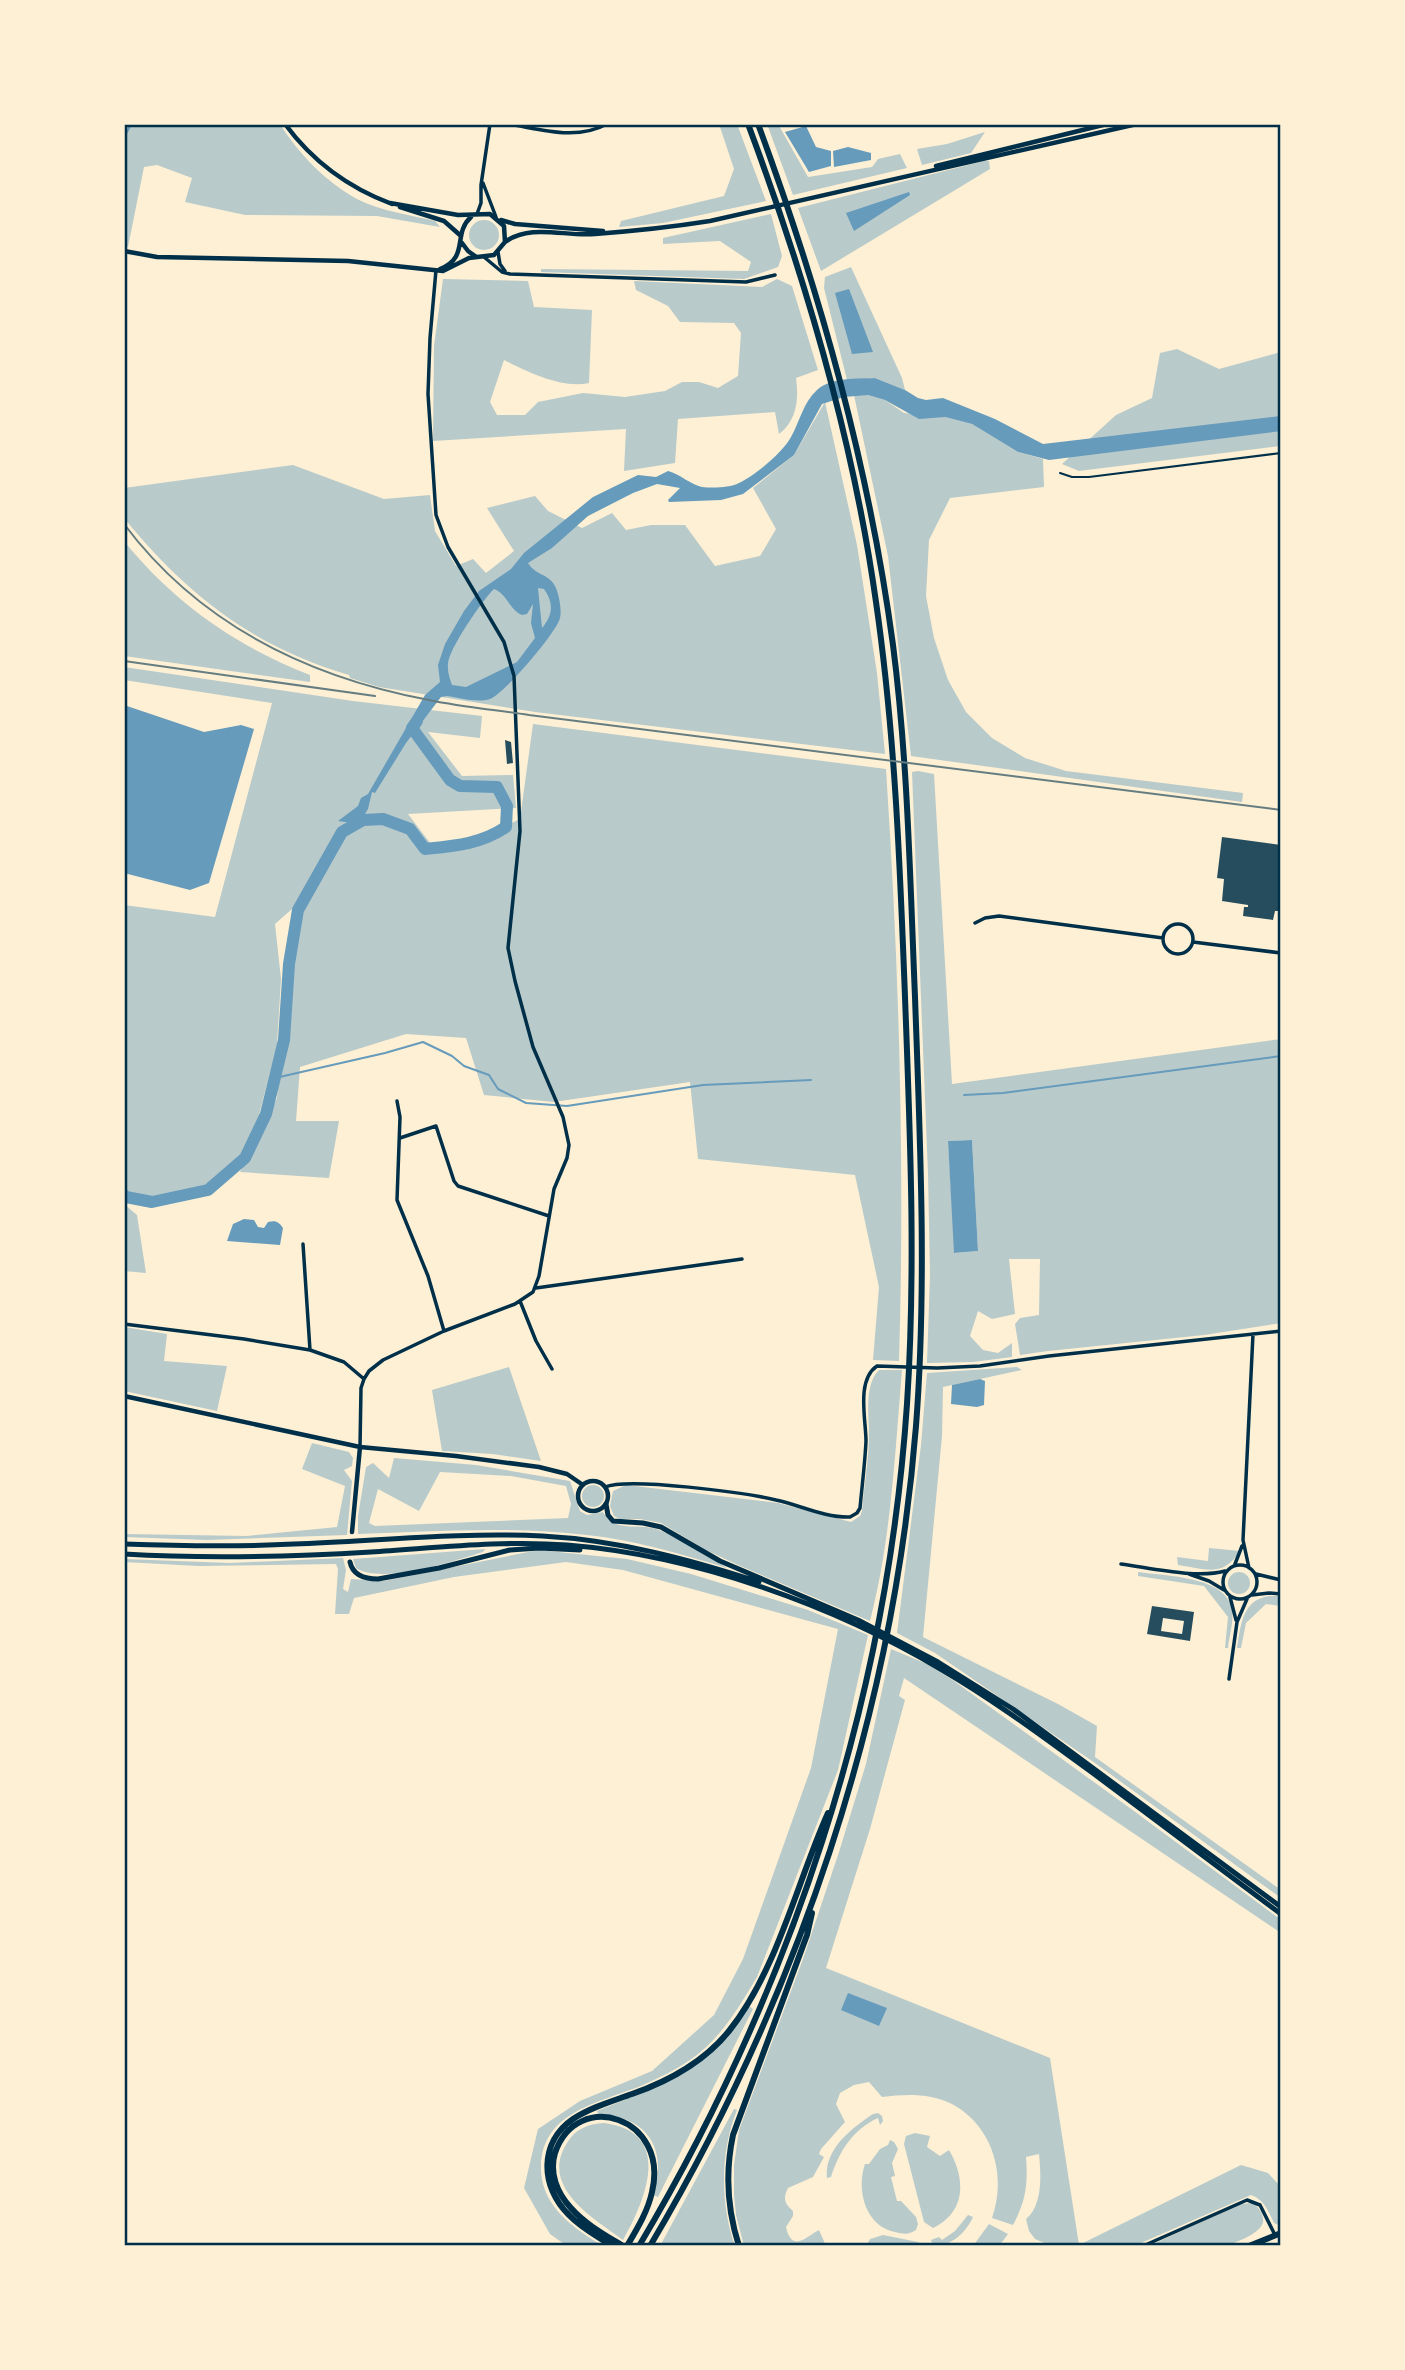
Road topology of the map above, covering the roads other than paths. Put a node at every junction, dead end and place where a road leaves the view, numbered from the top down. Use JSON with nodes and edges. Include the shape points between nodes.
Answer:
{"nodes":[{"id":1,"x":285,"y":124,"type":"edge"},
{"id":2,"x":490,"y":124,"type":"edge"},
{"id":3,"x":508,"y":124,"type":"edge"},
{"id":4,"x":607,"y":124,"type":"edge"},
{"id":5,"x":748,"y":124,"type":"edge"},
{"id":6,"x":758,"y":124,"type":"edge"},
{"id":7,"x":1107,"y":124,"type":"edge"},
{"id":8,"x":1137,"y":124,"type":"edge"},
{"id":9,"x":916,"y":173,"type":"junction"},
{"id":10,"x":482,"y":179,"type":"junction"},
{"id":11,"x":390,"y":203,"type":"junction"},
{"id":12,"x":474,"y":215,"type":"junction"},
{"id":13,"x":498,"y":218,"type":"junction"},
{"id":14,"x":620,"y":232,"type":"junction"},
{"id":15,"x":462,"y":239,"type":"junction"},
{"id":16,"x":505,"y":242,"type":"junction"},
{"id":17,"x":124,"y":251,"type":"edge"},
{"id":18,"x":498,"y":252,"type":"junction"},
{"id":19,"x":476,"y":256,"type":"junction"},
{"id":20,"x":484,"y":257,"type":"junction"},
{"id":21,"x":436,"y":270,"type":"junction"},
{"id":22,"x":510,"y":274,"type":"junction"},
{"id":23,"x":775,"y":275,"type":"dead end"},
{"id":24,"x":1281,"y":453,"type":"edge"},
{"id":25,"x":1060,"y":473,"type":"dead end"},
{"id":26,"x":975,"y":923,"type":"dead end"},
{"id":27,"x":1163,"y":937,"type":"junction"},
{"id":28,"x":1193,"y":942,"type":"junction"},
{"id":29,"x":1281,"y":953,"type":"edge"},
{"id":30,"x":397,"y":1101,"type":"dead end"},
{"id":31,"x":399,"y":1139,"type":"junction"},
{"id":32,"x":549,"y":1216,"type":"junction"},
{"id":33,"x":303,"y":1244,"type":"dead end"},
{"id":34,"x":742,"y":1259,"type":"dead end"},
{"id":35,"x":536,"y":1288,"type":"junction"},
{"id":36,"x":520,"y":1301,"type":"junction"},
{"id":37,"x":124,"y":1324,"type":"edge"},
{"id":38,"x":444,"y":1331,"type":"junction"},
{"id":39,"x":1281,"y":1331,"type":"edge"},
{"id":40,"x":1253,"y":1334,"type":"junction"},
{"id":41,"x":310,"y":1350,"type":"junction"},
{"id":42,"x":552,"y":1369,"type":"dead end"},
{"id":43,"x":364,"y":1379,"type":"junction"},
{"id":44,"x":124,"y":1396,"type":"edge"},
{"id":45,"x":360,"y":1447,"type":"junction"},
{"id":46,"x":583,"y":1485,"type":"junction"},
{"id":47,"x":605,"y":1487,"type":"junction"},
{"id":48,"x":606,"y":1504,"type":"junction"},
{"id":49,"x":352,"y":1532,"type":"dead end"},
{"id":50,"x":1243,"y":1540,"type":"junction"},
{"id":51,"x":124,"y":1544,"type":"edge"},
{"id":52,"x":607,"y":1550,"type":"junction"},
{"id":53,"x":124,"y":1554,"type":"edge"},
{"id":54,"x":350,"y":1562,"type":"dead end"},
{"id":55,"x":1121,"y":1564,"type":"dead end"},
{"id":56,"x":1233,"y":1566,"type":"junction"},
{"id":57,"x":1249,"y":1568,"type":"junction"},
{"id":58,"x":1227,"y":1571,"type":"junction"},
{"id":59,"x":1181,"y":1572,"type":"junction"},
{"id":60,"x":1254,"y":1574,"type":"junction"},
{"id":61,"x":1281,"y":1580,"type":"edge"},
{"id":62,"x":1224,"y":1590,"type":"junction"},
{"id":63,"x":1281,"y":1594,"type":"edge"},
{"id":64,"x":797,"y":1595,"type":"junction"},
{"id":65,"x":1230,"y":1596,"type":"junction"},
{"id":66,"x":1249,"y":1596,"type":"junction"},
{"id":67,"x":1237,"y":1622,"type":"junction"},
{"id":68,"x":858,"y":1623,"type":"junction"},
{"id":69,"x":900,"y":1644,"type":"junction"},
{"id":70,"x":1229,"y":1679,"type":"dead end"},
{"id":71,"x":838,"y":1792,"type":"junction"},
{"id":72,"x":817,"y":1889,"type":"junction"},
{"id":73,"x":1281,"y":1907,"type":"edge"},
{"id":74,"x":1281,"y":1914,"type":"edge"},
{"id":75,"x":1278,"y":2234,"type":"edge"},
{"id":76,"x":612,"y":2243,"type":"edge"},
{"id":77,"x":625,"y":2246,"type":"edge"},
{"id":78,"x":639,"y":2246,"type":"edge"},
{"id":79,"x":650,"y":2246,"type":"edge"},
{"id":80,"x":739,"y":2246,"type":"edge"},
{"id":81,"x":1143,"y":2246,"type":"edge"},
{"id":82,"x":1248,"y":2246,"type":"edge"}],
"edges":[{"from":1,"to":11,"type":"street","via":[[331,172]]},
{"from":2,"to":10,"type":"street"},
{"from":3,"to":4,"type":"street","via":[[574,134]]},
{"from":5,"to":71,"type":"highway","via":[[793,252],[839,412],[869,554],[895,782],[911,1195],[908,1385],[886,1583]]},
{"from":6,"to":72,"type":"highway","via":[[837,366],[879,556],[906,786],[922,1222],[921,1334],[905,1525],[883,1649],[854,1770]]},
{"from":7,"to":9,"type":"street"},
{"from":8,"to":9,"type":"street"},
{"from":9,"to":14,"type":"street","via":[[677,226]]},
{"from":10,"to":12,"type":"street","via":[[481,203]]},
{"from":10,"to":13,"type":"street"},
{"from":11,"to":12,"type":"street"},
{"from":11,"to":15,"type":"street","via":[[444,221]]},
{"from":12,"to":13,"type":"street"},
{"from":12,"to":15,"type":"street","via":[[464,225]]},
{"from":13,"to":14,"type":"street","via":[[515,224]]},
{"from":13,"to":16,"type":"street"},
{"from":14,"to":16,"type":"street","via":[[535,232]]},
{"from":15,"to":19,"type":"street"},
{"from":15,"to":21,"type":"street","via":[[452,262]]},
{"from":16,"to":18,"type":"street"},
{"from":17,"to":21,"type":"street","via":[[157,257],[348,261]]},
{"from":18,"to":20,"type":"street"},
{"from":18,"to":22,"type":"street","via":[[500,266]]},
{"from":19,"to":20,"type":"street"},
{"from":19,"to":21,"type":"street","via":[[447,271]]},
{"from":20,"to":22,"type":"street"},
{"from":21,"to":32,"type":"street","via":[[428,394],[436,515],[448,547],[504,642],[514,680],[520,831],[508,943],[517,991],[569,1145]]},
{"from":22,"to":23,"type":"street","via":[[739,282]]},
{"from":24,"to":25,"type":"lane","via":[[1089,477]]},
{"from":26,"to":27,"type":"street","via":[[999,916]]},
{"from":27,"to":28,"type":"street","via":[[1166,948],[1177,954],[1187,951]]},
{"from":27,"to":28,"type":"street","via":[[1169,927],[1180,924],[1191,930]]},
{"from":28,"to":29,"type":"street"},
{"from":30,"to":31,"type":"street"},
{"from":31,"to":32,"type":"street","via":[[436,1126],[458,1186]]},
{"from":31,"to":38,"type":"street","via":[[397,1200],[428,1276]]},
{"from":32,"to":35,"type":"street"},
{"from":33,"to":41,"type":"street"},
{"from":34,"to":35,"type":"street"},
{"from":35,"to":36,"type":"street"},
{"from":36,"to":38,"type":"street"},
{"from":36,"to":42,"type":"street"},
{"from":37,"to":41,"type":"street"},
{"from":38,"to":43,"type":"street","via":[[383,1360]]},
{"from":39,"to":40,"type":"street"},
{"from":40,"to":47,"type":"street","via":[[986,1365],[874,1367],[863,1405],[866,1441],[860,1508],[855,1515],[844,1517],[769,1499],[701,1490],[624,1482]]},
{"from":40,"to":50,"type":"street"},
{"from":41,"to":43,"type":"street","via":[[344,1362]]},
{"from":43,"to":45,"type":"street"},
{"from":44,"to":45,"type":"street"},
{"from":45,"to":46,"type":"street","via":[[526,1465],[567,1474]]},
{"from":45,"to":49,"type":"street"},
{"from":46,"to":47,"type":"street","via":[[594,1481]]},
{"from":46,"to":48,"type":"street","via":[[578,1494],[583,1506],[595,1511]]},
{"from":47,"to":48,"type":"street"},
{"from":48,"to":64,"type":"highway","via":[[613,1521],[661,1527],[720,1561]]},
{"from":50,"to":56,"type":"street"},
{"from":50,"to":57,"type":"street"},
{"from":51,"to":64,"type":"highway","via":[[240,1546],[457,1535],[553,1537],[668,1556]]},
{"from":52,"to":53,"type":"highway","via":[[512,1544],[287,1557]]},
{"from":52,"to":54,"type":"highway","via":[[510,1550],[379,1579],[356,1574]]},
{"from":52,"to":68,"type":"highway","via":[[734,1580]]},
{"from":55,"to":59,"type":"street"},
{"from":56,"to":57,"type":"street"},
{"from":56,"to":58,"type":"street"},
{"from":57,"to":60,"type":"street"},
{"from":58,"to":59,"type":"street"},
{"from":58,"to":62,"type":"street"},
{"from":59,"to":62,"type":"street"},
{"from":60,"to":61,"type":"street"},
{"from":60,"to":66,"type":"street","via":[[1256,1585]]},
{"from":62,"to":65,"type":"street"},
{"from":63,"to":66,"type":"street"},
{"from":64,"to":68,"type":"highway"},
{"from":65,"to":66,"type":"street"},
{"from":65,"to":67,"type":"street"},
{"from":66,"to":67,"type":"street"},
{"from":67,"to":70,"type":"street"},
{"from":68,"to":69,"type":"highway"},
{"from":69,"to":73,"type":"highway","via":[[1013,1709]]},
{"from":69,"to":74,"type":"highway","via":[[1009,1713]]},
{"from":71,"to":76,"type":"highway","via":[[767,1964],[727,2033],[680,2073],[582,2113],[553,2141],[547,2166],[552,2193],[570,2217]]},
{"from":71,"to":78,"type":"highway","via":[[800,1907],[753,2024],[702,2133]]},
{"from":72,"to":79,"type":"highway","via":[[747,2063]]},
{"from":72,"to":80,"type":"highway","via":[[807,1935],[733,2135],[728,2195]]},
{"from":75,"to":81,"type":"street","via":[[1260,2205],[1247,2200]]},
{"from":75,"to":82,"type":"highway"},
{"from":76,"to":77,"type":"highway"},
{"from":76,"to":77,"type":"highway","via":[[569,2206],[554,2174],[554,2157],[565,2136],[579,2124],[597,2118],[617,2119],[634,2128],[653,2157],[652,2194]]}]}
